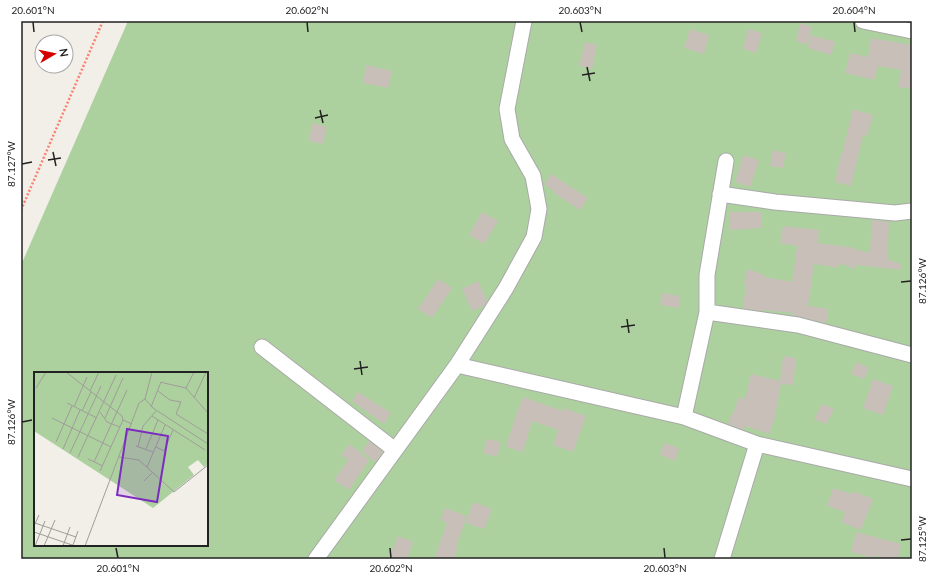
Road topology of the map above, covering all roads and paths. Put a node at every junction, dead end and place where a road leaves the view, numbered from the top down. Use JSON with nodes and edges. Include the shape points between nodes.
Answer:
{"nodes":[{"id":1,"x":103,"y":21,"type":"edge"},
{"id":2,"x":524,"y":21,"type":"edge"},
{"id":3,"x":862,"y":21,"type":"edge"},
{"id":4,"x":912,"y":31,"type":"edge"},
{"id":5,"x":726,"y":161,"type":"dead end"},
{"id":6,"x":720,"y":194,"type":"junction"},
{"id":7,"x":21,"y":210,"type":"edge"},
{"id":8,"x":912,"y":211,"type":"edge"},
{"id":9,"x":707,"y":312,"type":"junction"},
{"id":10,"x":262,"y":347,"type":"dead end"},
{"id":11,"x":912,"y":355,"type":"edge"},
{"id":12,"x":457,"y":365,"type":"junction"},
{"id":13,"x":684,"y":417,"type":"junction"},
{"id":14,"x":757,"y":444,"type":"junction"},
{"id":15,"x":395,"y":450,"type":"junction"},
{"id":16,"x":912,"y":480,"type":"edge"},
{"id":17,"x":316,"y":559,"type":"edge"},
{"id":18,"x":722,"y":559,"type":"edge"}],
"edges":[{"from":1,"to":7,"type":"path"},
{"from":2,"to":12,"type":"street","via":[[507,109],[512,139],[533,176],[539,209],[534,237],[506,288]]},
{"from":3,"to":4,"type":"street"},
{"from":5,"to":6,"type":"street"},
{"from":6,"to":8,"type":"street","via":[[775,202],[895,213]]},
{"from":6,"to":9,"type":"street","via":[[707,275]]},
{"from":9,"to":11,"type":"street","via":[[798,325]]},
{"from":9,"to":13,"type":"street"},
{"from":10,"to":15,"type":"street"},
{"from":12,"to":13,"type":"street"},
{"from":12,"to":15,"type":"street"},
{"from":13,"to":14,"type":"street"},
{"from":14,"to":16,"type":"street"},
{"from":14,"to":18,"type":"street"},
{"from":15,"to":17,"type":"street"}]}
